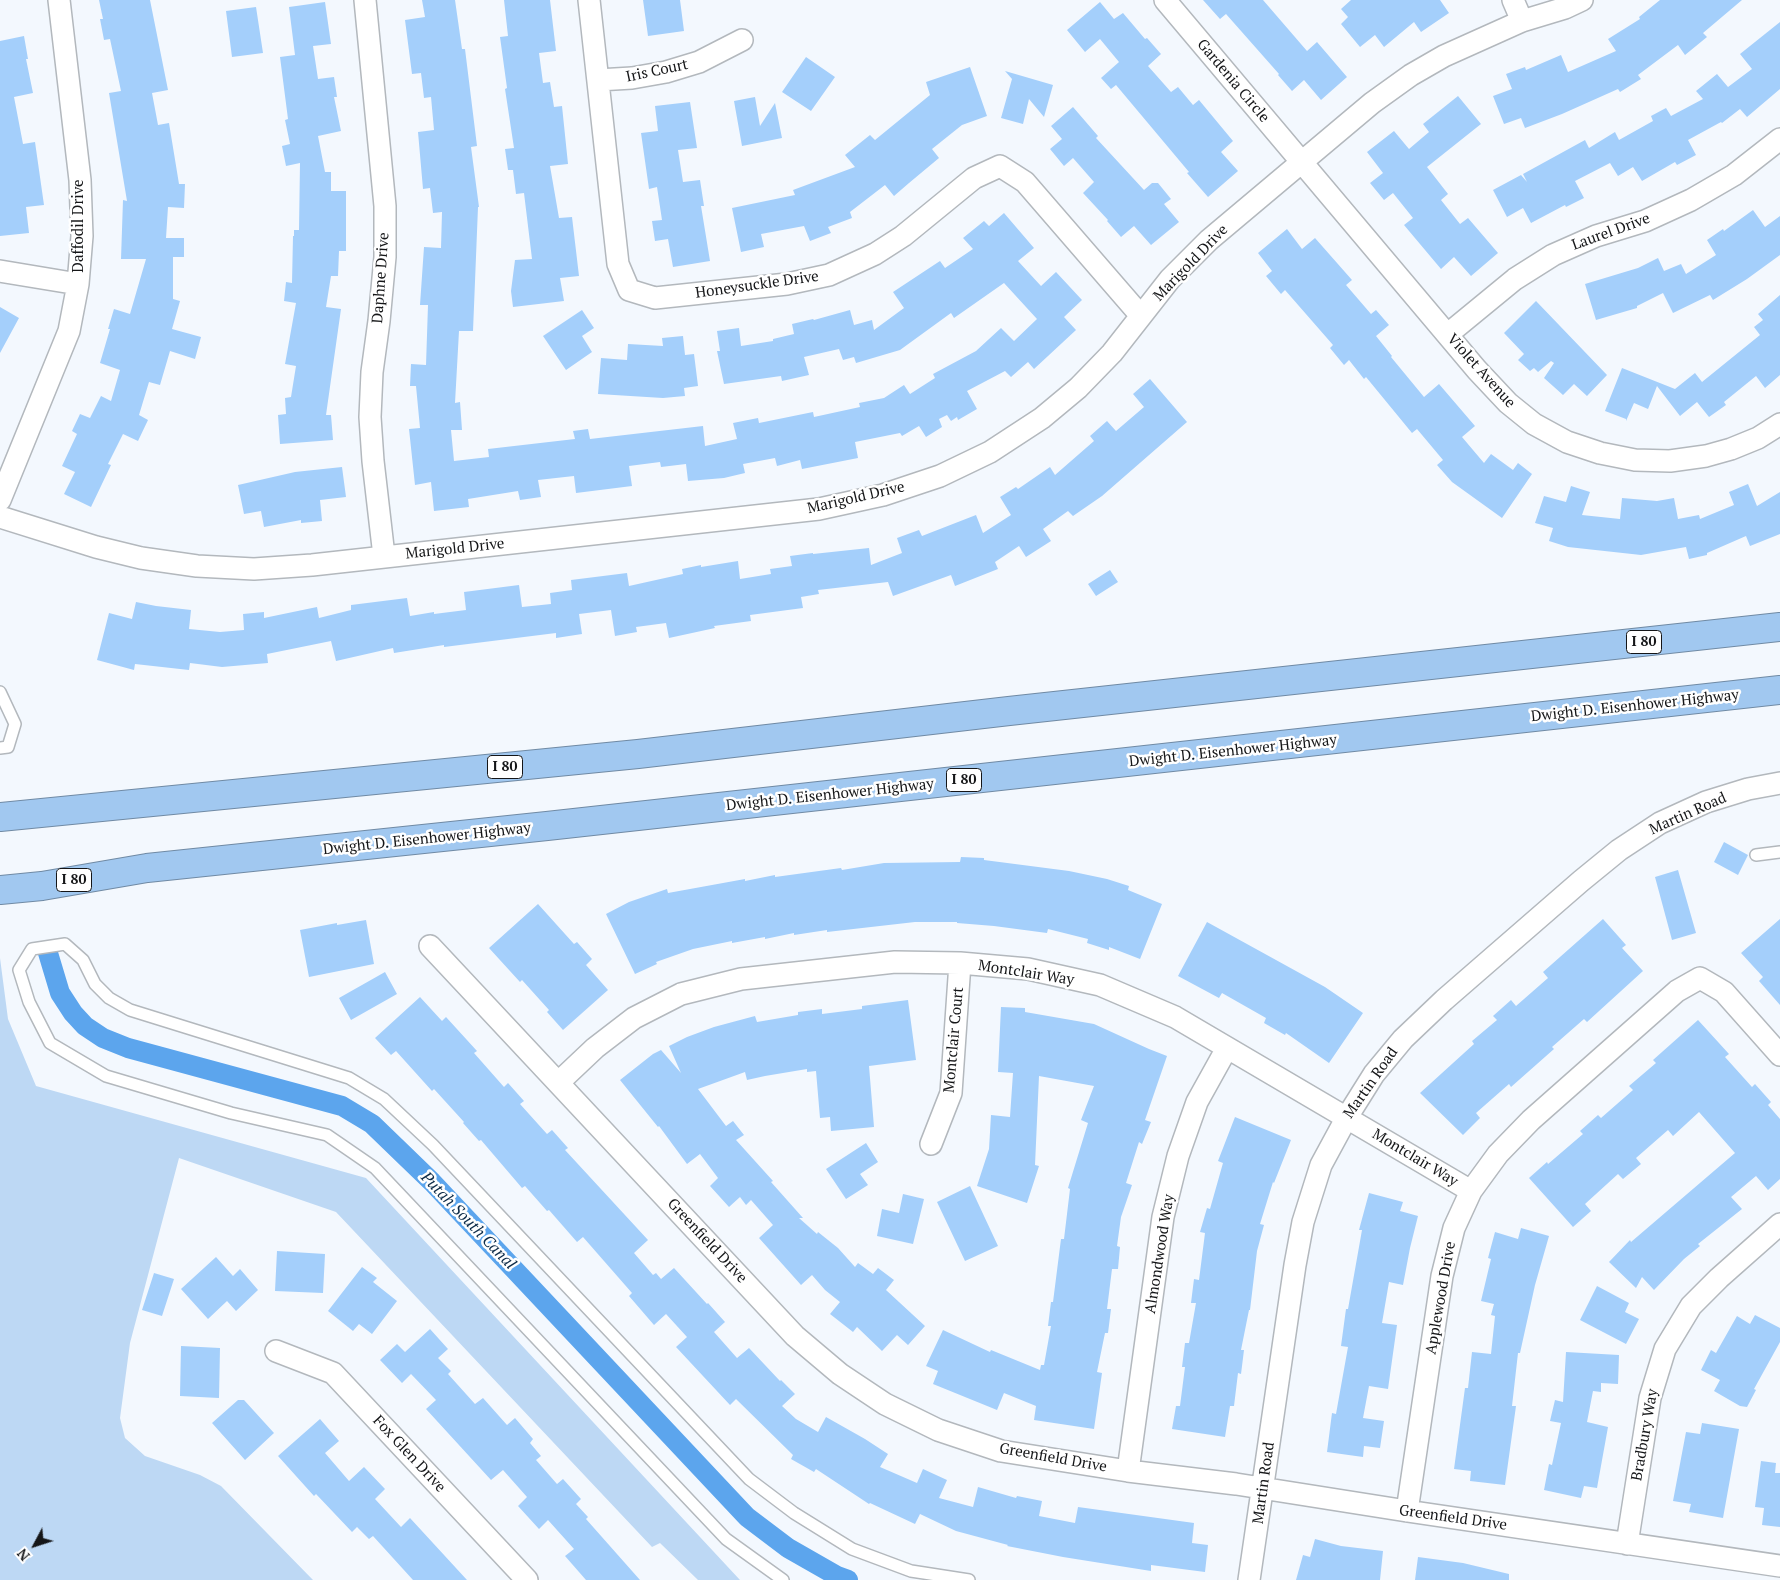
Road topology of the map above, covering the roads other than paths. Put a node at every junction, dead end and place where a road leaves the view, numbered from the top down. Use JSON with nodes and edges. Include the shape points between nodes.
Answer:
{"nodes":[{"id":1,"x":59,"y":0,"type":"edge"},
{"id":2,"x":365,"y":0,"type":"edge"},
{"id":3,"x":589,"y":0,"type":"edge"},
{"id":4,"x":1165,"y":0,"type":"edge"},
{"id":5,"x":1514,"y":0,"type":"edge"},
{"id":6,"x":1582,"y":0,"type":"edge"},
{"id":7,"x":1522,"y":21,"type":"junction"},
{"id":8,"x":742,"y":40,"type":"dead end"},
{"id":9,"x":598,"y":80,"type":"junction"},
{"id":10,"x":1780,"y":139,"type":"edge"},
{"id":11,"x":1302,"y":161,"type":"junction"},
{"id":12,"x":0,"y":272,"type":"edge"},
{"id":13,"x":78,"y":284,"type":"junction"},
{"id":14,"x":1141,"y":316,"type":"junction"},
{"id":15,"x":1448,"y":334,"type":"junction"},
{"id":16,"x":1780,"y":424,"type":"edge"},
{"id":17,"x":0,"y":500,"type":"edge"},
{"id":18,"x":0,"y":517,"type":"edge"},
{"id":19,"x":384,"y":556,"type":"junction"},
{"id":20,"x":1780,"y":627,"type":"edge"},
{"id":21,"x":1780,"y":690,"type":"edge"},
{"id":22,"x":0,"y":692,"type":"edge"},
{"id":23,"x":0,"y":748,"type":"edge"},
{"id":24,"x":1780,"y":783,"type":"edge"},
{"id":25,"x":0,"y":817,"type":"edge"},
{"id":26,"x":1780,"y":852,"type":"edge"},
{"id":27,"x":1756,"y":855,"type":"dead end"},
{"id":28,"x":0,"y":890,"type":"edge"},
{"id":29,"x":430,"y":946,"type":"dead end"},
{"id":30,"x":960,"y":963,"type":"junction"},
{"id":31,"x":1227,"y":1048,"type":"junction"},
{"id":32,"x":1780,"y":1054,"type":"edge"},
{"id":33,"x":559,"y":1082,"type":"junction"},
{"id":34,"x":1347,"y":1117,"type":"junction"},
{"id":35,"x":931,"y":1144,"type":"dead end"},
{"id":36,"x":1471,"y":1191,"type":"junction"},
{"id":37,"x":1780,"y":1224,"type":"edge"},
{"id":38,"x":276,"y":1352,"type":"dead end"},
{"id":39,"x":1128,"y":1471,"type":"junction"},
{"id":40,"x":1263,"y":1489,"type":"junction"},
{"id":41,"x":1407,"y":1511,"type":"junction"},
{"id":42,"x":1627,"y":1544,"type":"junction"},
{"id":43,"x":1780,"y":1566,"type":"edge"},
{"id":44,"x":527,"y":1580,"type":"edge"},
{"id":45,"x":783,"y":1580,"type":"edge"},
{"id":46,"x":969,"y":1580,"type":"edge"},
{"id":47,"x":1249,"y":1580,"type":"edge"}],
"edges":[{"from":1,"to":13,"type":"street","name":"Daffodil Drive","via":[[80,180],[82,236]]},
{"from":2,"to":19,"type":"street","name":"Daphne Drive","via":[[385,206],[385,257],[370,417]]},
{"from":3,"to":9,"type":"street","name":"Honeysuckle Drive"},
{"from":4,"to":11,"type":"street","name":"Gardenia Circle"},
{"from":5,"to":7,"type":"street"},
{"from":6,"to":7,"type":"street","name":"Marigold Drive"},
{"from":7,"to":11,"type":"street","name":"Marigold Drive","via":[[1444,56],[1411,75],[1372,102]]},
{"from":8,"to":9,"type":"street","name":"Iris Court","via":[[699,62],[666,72]]},
{"from":9,"to":14,"type":"street","name":"Honeysuckle Drive","via":[[618,264],[629,290],[655,298],[787,284],[829,275],[882,250],[974,178],[1000,166],[1025,182]]},
{"from":10,"to":15,"type":"street","name":"Laurel Drive","via":[[1734,175],[1691,200],[1553,255],[1515,279]]},
{"from":11,"to":14,"type":"street","name":"Marigold Drive","via":[[1210,240],[1170,279]]},
{"from":11,"to":15,"type":"street","name":"Violet Avenue"},
{"from":12,"to":13,"type":"street"},
{"from":13,"to":17,"type":"street","name":"Daffodil Drive","via":[[69,332]]},
{"from":14,"to":19,"type":"street","name":"Marigold Drive","via":[[1112,353],[1078,388],[1042,418],[990,452],[940,476],[884,495],[819,509]]},
{"from":15,"to":16,"type":"street","name":"Violet Avenue","via":[[1508,403],[1534,424],[1567,442],[1600,453],[1635,460],[1670,461],[1706,456],[1758,438]]},
{"from":18,"to":19,"type":"street","name":"Marigold Drive","via":[[123,554],[197,566],[254,569]]},
{"from":20,"to":25,"type":"highway","number":"I 80","via":[[638,754]]},
{"from":21,"to":28,"type":"highway","name":"Dwight D. Eisenhower Highway","number":"I 80","via":[[147,868]]},
{"from":22,"to":23,"type":"lane","via":[[15,724],[8,747]]},
{"from":24,"to":34,"type":"street","name":"Martin Road","via":[[1706,802],[1660,823],[1619,850],[1403,1039],[1374,1074]]},
{"from":26,"to":27,"type":"lane"},
{"from":29,"to":33,"type":"street","name":"Greenfield Drive"},
{"from":30,"to":31,"type":"street","name":"Montclair Way","via":[[1028,970],[1100,985],[1175,1017]]},
{"from":30,"to":33,"type":"street","name":"Montclair Way","via":[[895,962],[741,979],[681,994],[634,1018]]},
{"from":30,"to":35,"type":"street","name":"Montclair Court","via":[[951,1093]]},
{"from":31,"to":34,"type":"street","name":"Montclair Way"},
{"from":31,"to":39,"type":"street","name":"Almondwood Way","via":[[1197,1102],[1178,1156],[1163,1217]]},
{"from":32,"to":36,"type":"street","name":"Applewood Drive","via":[[1724,992],[1700,978],[1677,991],[1531,1120],[1498,1154]]},
{"from":33,"to":39,"type":"street","name":"Greenfield Drive","via":[[795,1336],[840,1374],[885,1404],[938,1430],[1001,1451]]},
{"from":34,"to":36,"type":"street","name":"Montclair Way"},
{"from":34,"to":40,"type":"street","name":"Martin Road","via":[[1321,1165],[1302,1222]]},
{"from":36,"to":41,"type":"street","name":"Applewood Drive","via":[[1454,1228],[1442,1276]]},
{"from":37,"to":42,"type":"street","name":"Bradbury Way","via":[[1691,1306],[1665,1349],[1650,1398]]},
{"from":38,"to":44,"type":"street","name":"Fox Glen Drive","via":[[333,1373]]},
{"from":39,"to":40,"type":"street","name":"Greenfield Drive"},
{"from":40,"to":41,"type":"street","name":"Greenfield Drive"},
{"from":40,"to":47,"type":"street","name":"Martin Road"},
{"from":41,"to":42,"type":"street","name":"Greenfield Drive"},
{"from":42,"to":43,"type":"street","name":"Greenfield Drive"},
{"from":45,"to":46,"type":"lane","via":[[726,1539],[375,1168],[327,1135],[231,1113],[106,1076],[50,1043],[29,1002],[19,970],[32,949],[65,944],[83,960],[95,984],[109,998],[130,1010],[349,1078],[384,1099],[433,1145],[748,1479],[794,1513],[852,1549],[911,1571]]}]}
